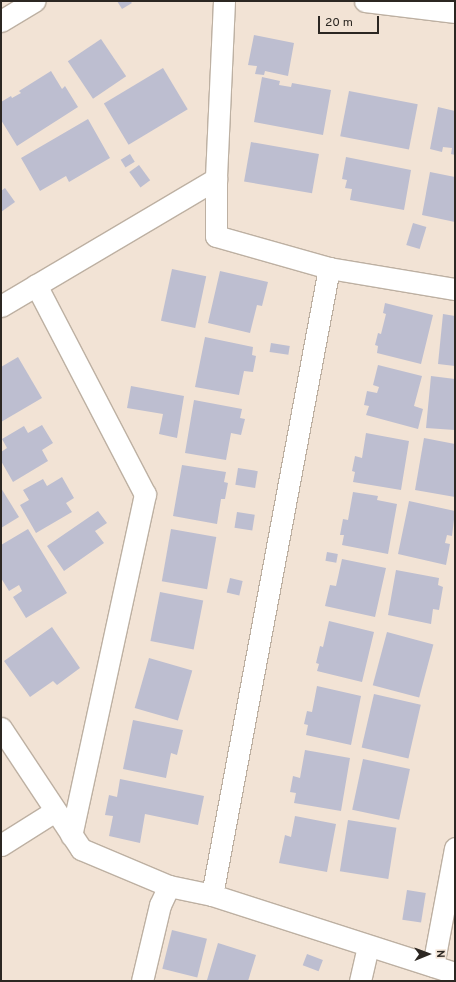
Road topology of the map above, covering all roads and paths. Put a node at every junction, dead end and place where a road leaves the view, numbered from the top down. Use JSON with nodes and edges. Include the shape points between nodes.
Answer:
{"nodes":[{"id":1,"x":34,"y":1,"type":"edge"},
{"id":2,"x":224,"y":1,"type":"edge"},
{"id":3,"x":365,"y":1,"type":"edge"},
{"id":4,"x":455,"y":12,"type":"edge"},
{"id":5,"x":1,"y":21,"type":"edge"},
{"id":6,"x":216,"y":179,"type":"junction"},
{"id":7,"x":330,"y":268,"type":"junction"},
{"id":8,"x":36,"y":285,"type":"junction"},
{"id":9,"x":455,"y":289,"type":"edge"},
{"id":10,"x":1,"y":306,"type":"edge"},
{"id":11,"x":1,"y":728,"type":"edge"},
{"id":12,"x":55,"y":811,"type":"junction"},
{"id":13,"x":71,"y":835,"type":"junction"},
{"id":14,"x":1,"y":845,"type":"edge"},
{"id":15,"x":455,"y":848,"type":"edge"},
{"id":16,"x":170,"y":886,"type":"junction"},
{"id":17,"x":212,"y":895,"type":"junction"},
{"id":18,"x":368,"y":947,"type":"junction"},
{"id":19,"x":433,"y":966,"type":"junction"},
{"id":20,"x":455,"y":973,"type":"edge"},
{"id":21,"x":142,"y":981,"type":"edge"},
{"id":22,"x":360,"y":981,"type":"edge"}],
"edges":[{"from":1,"to":5,"type":"street"},
{"from":2,"to":6,"type":"street"},
{"from":3,"to":4,"type":"street"},
{"from":6,"to":7,"type":"street","via":[[216,236]]},
{"from":6,"to":8,"type":"street"},
{"from":7,"to":9,"type":"street"},
{"from":7,"to":17,"type":"street"},
{"from":8,"to":10,"type":"street"},
{"from":8,"to":13,"type":"street","via":[[145,494]]},
{"from":11,"to":12,"type":"street"},
{"from":12,"to":13,"type":"street"},
{"from":12,"to":14,"type":"street"},
{"from":13,"to":16,"type":"street","via":[[81,849]]},
{"from":15,"to":19,"type":"street"},
{"from":16,"to":17,"type":"street"},
{"from":16,"to":21,"type":"street","via":[[160,905]]},
{"from":17,"to":18,"type":"street"},
{"from":18,"to":19,"type":"street"},
{"from":18,"to":22,"type":"street"},
{"from":19,"to":20,"type":"street"}]}
